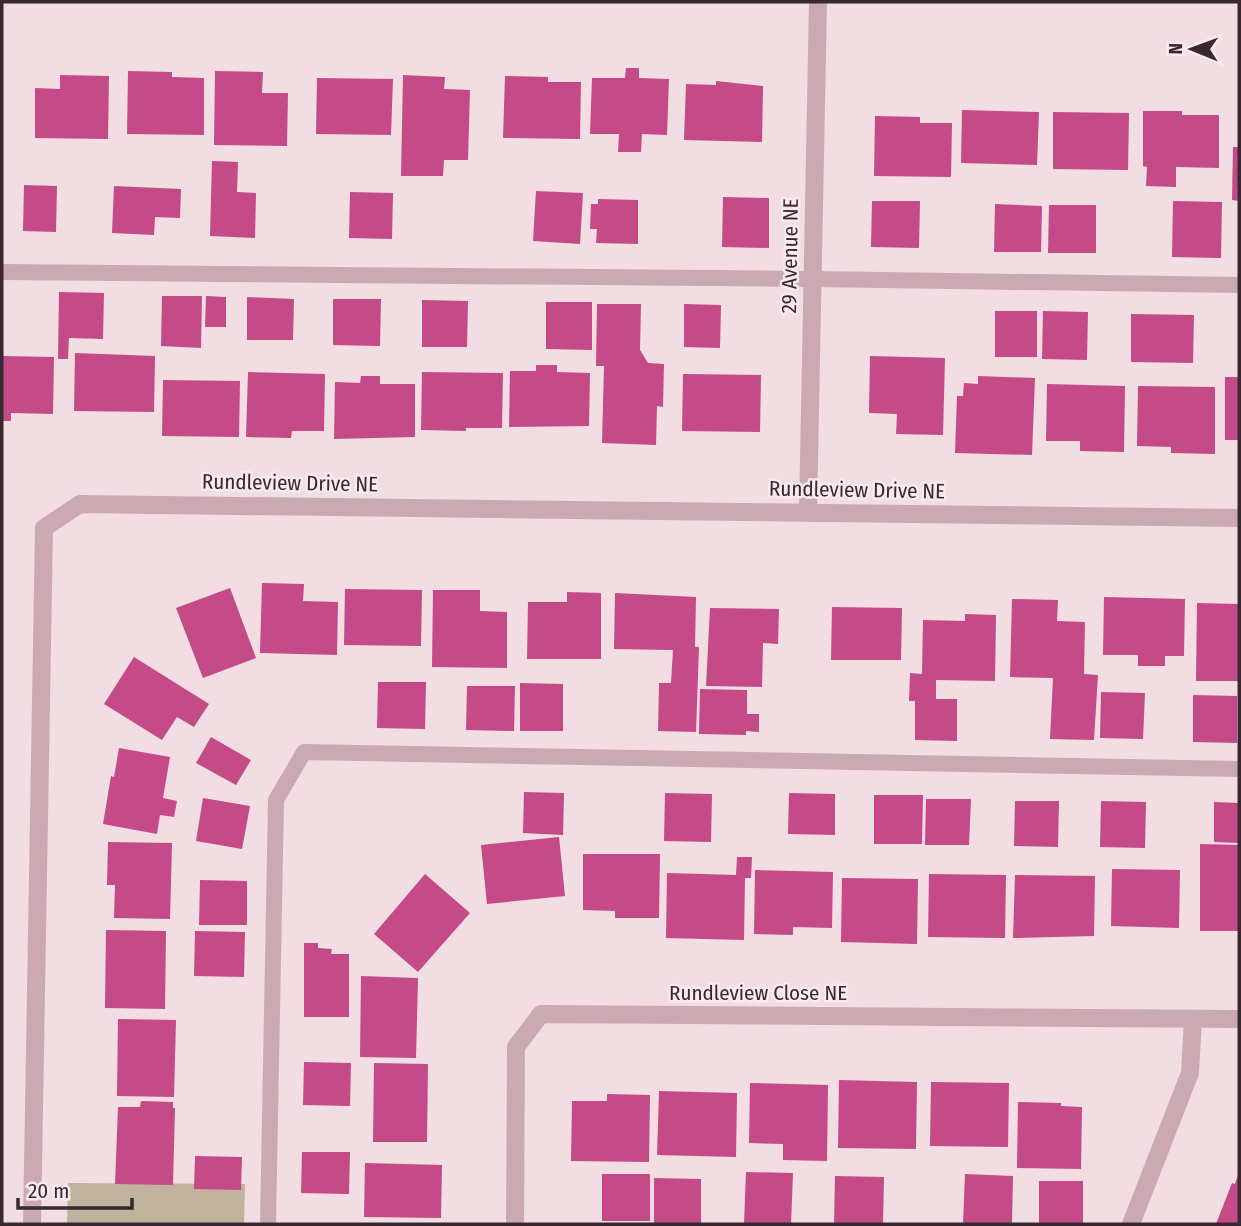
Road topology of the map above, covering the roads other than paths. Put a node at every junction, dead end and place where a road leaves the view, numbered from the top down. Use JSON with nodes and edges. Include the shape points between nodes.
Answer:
{"nodes":[{"id":1,"x":818,"y":2,"type":"edge"},
{"id":2,"x":2,"y":272,"type":"edge"},
{"id":3,"x":813,"y":279,"type":"junction"},
{"id":4,"x":1239,"y":285,"type":"edge"},
{"id":5,"x":808,"y":512,"type":"junction"},
{"id":6,"x":1239,"y":518,"type":"edge"},
{"id":7,"x":1239,"y":769,"type":"edge"},
{"id":8,"x":1239,"y":1019,"type":"edge"},
{"id":9,"x":1193,"y":1020,"type":"junction"},
{"id":10,"x":32,"y":1224,"type":"edge"},
{"id":11,"x":268,"y":1224,"type":"edge"},
{"id":12,"x":515,"y":1224,"type":"edge"},
{"id":13,"x":1131,"y":1224,"type":"edge"}],
"edges":[{"from":1,"to":3,"type":"street","name":"29 Avenue NE"},
{"from":2,"to":3,"type":"lane"},
{"from":3,"to":4,"type":"lane"},
{"from":3,"to":5,"type":"street","name":"29 Avenue NE"},
{"from":5,"to":6,"type":"street","name":"Rundleview Drive NE"},
{"from":5,"to":10,"type":"street","name":"Rundleview Drive NE","via":[[80,504],[44,528]]},
{"from":7,"to":11,"type":"lane","via":[[304,752],[276,800]]},
{"from":8,"to":9,"type":"street","name":"Rundleview Close NE"},
{"from":9,"to":12,"type":"street","name":"Rundleview Close NE","via":[[541,1014],[516,1047]]},
{"from":9,"to":13,"type":"street","via":[[1190,1073]]}]}
